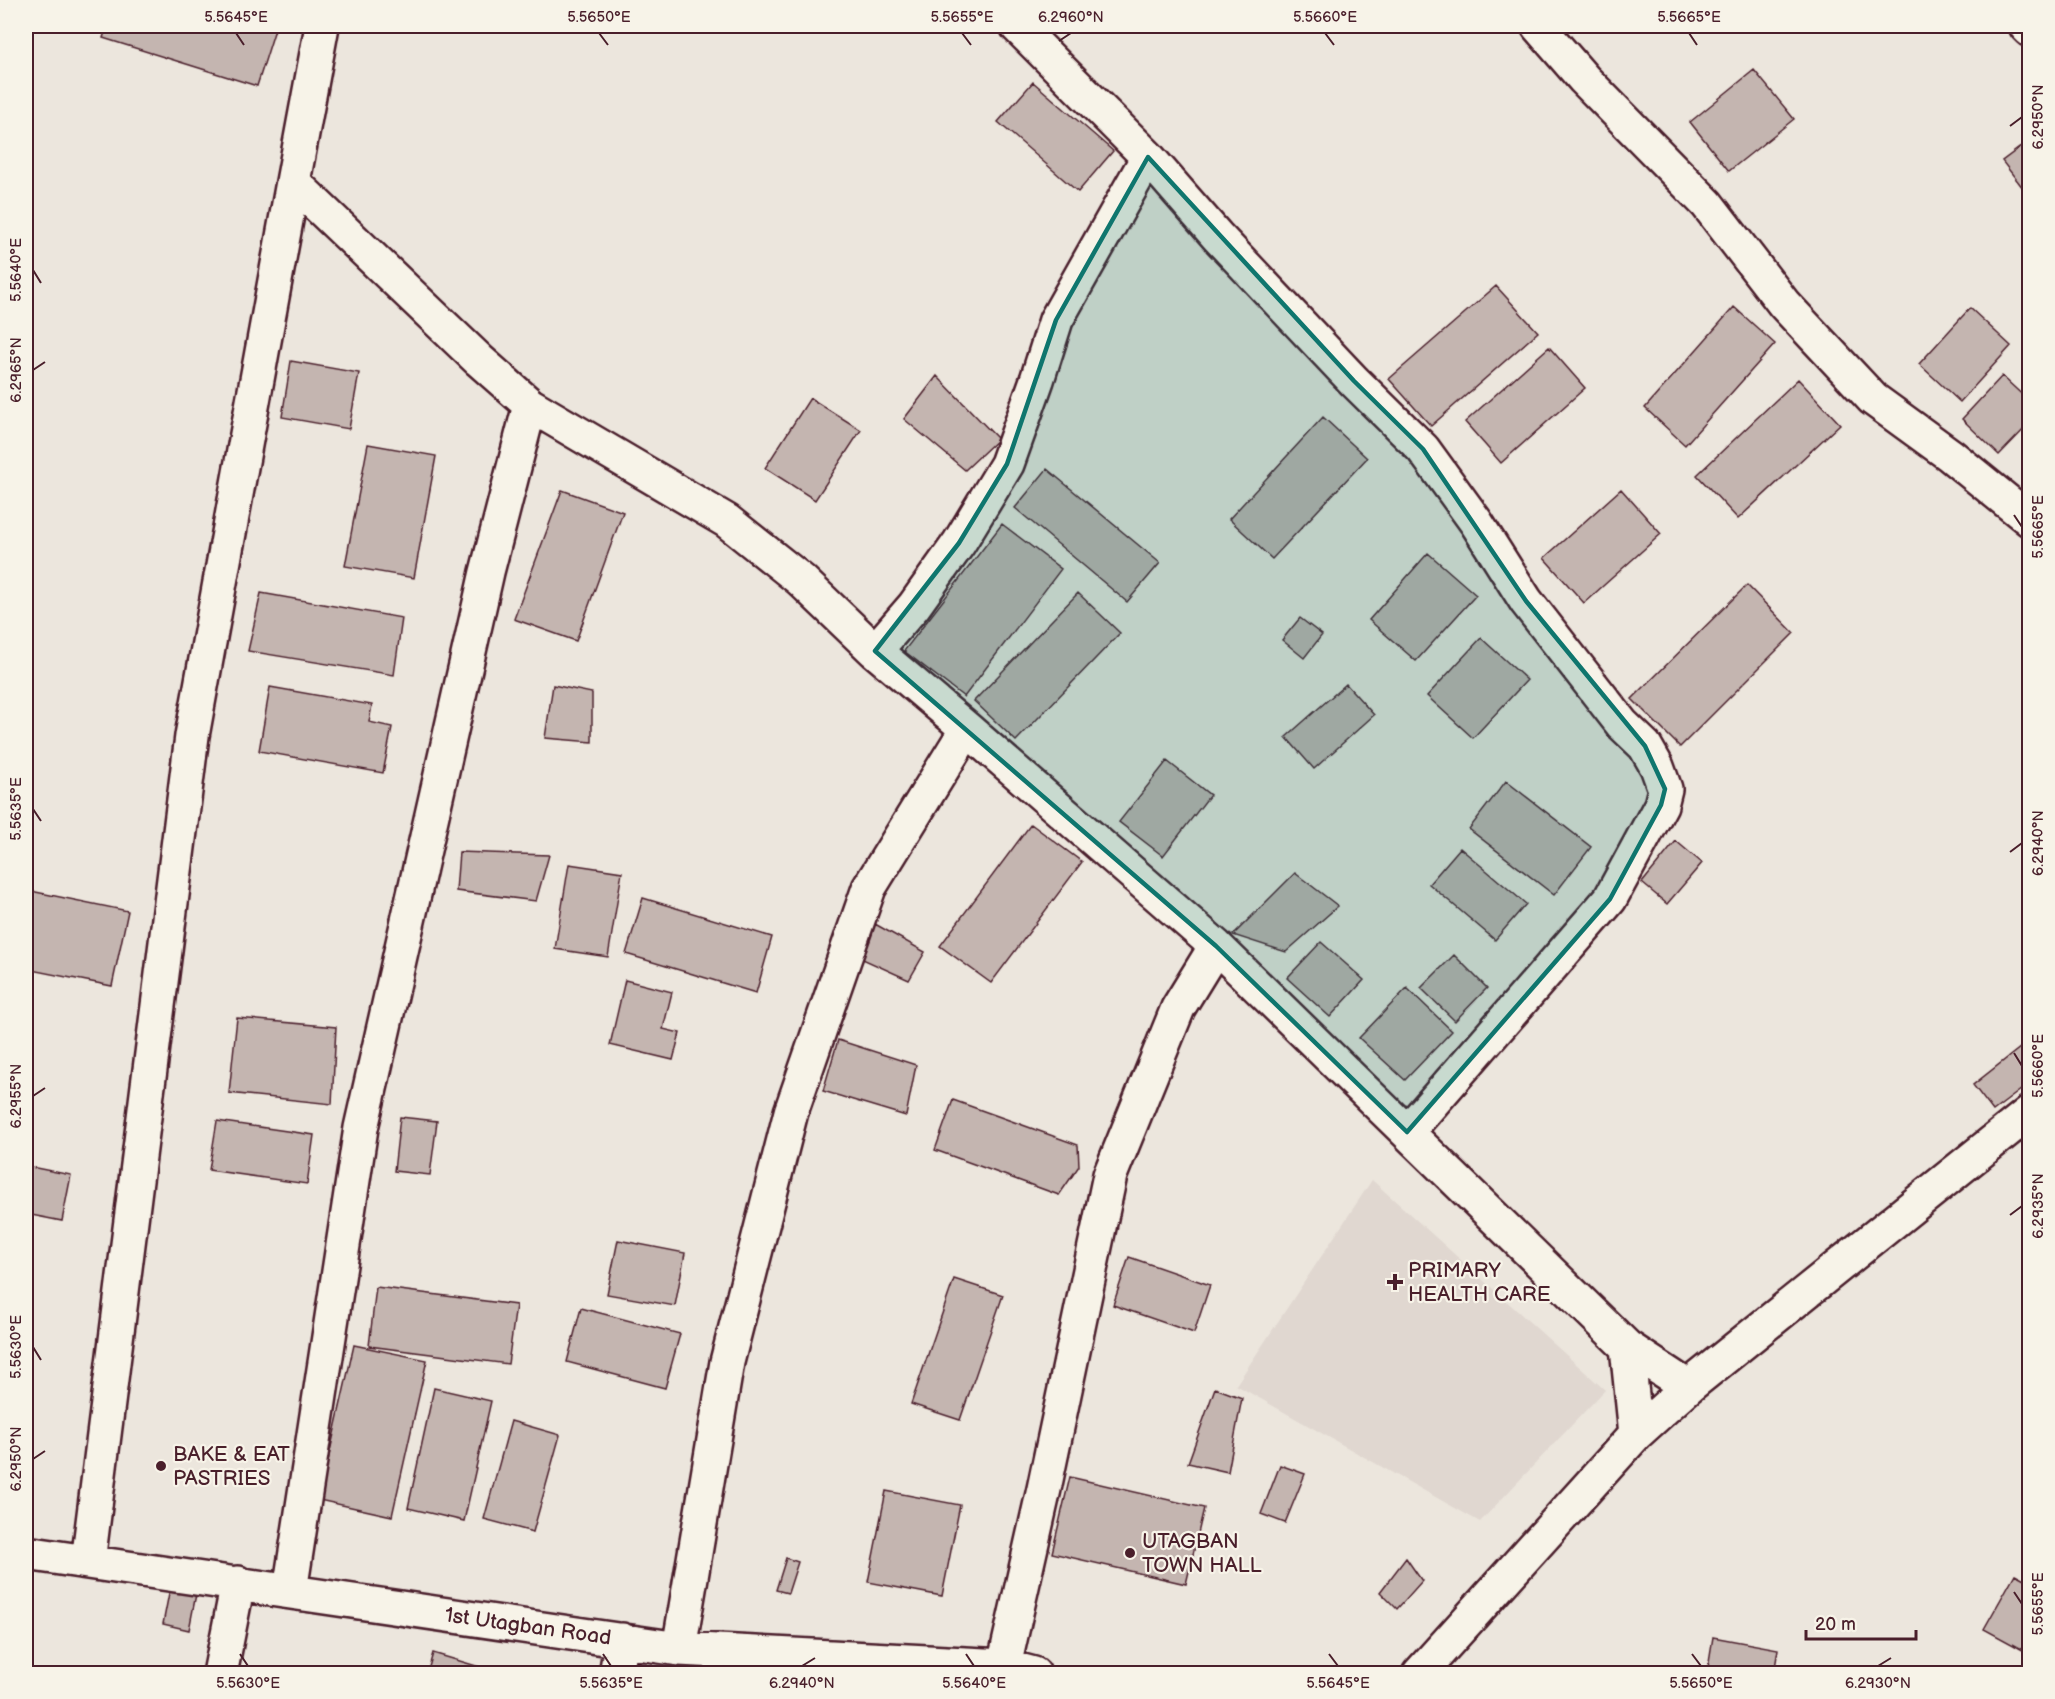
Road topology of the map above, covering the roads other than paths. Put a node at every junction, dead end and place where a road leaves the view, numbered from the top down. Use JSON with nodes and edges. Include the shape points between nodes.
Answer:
{"nodes":[{"id":1,"x":322,"y":26,"type":"edge"},
{"id":2,"x":1017,"y":26,"type":"edge"},
{"id":3,"x":1538,"y":26,"type":"edge"},
{"id":4,"x":2026,"y":26,"type":"edge"},
{"id":5,"x":2030,"y":30,"type":"edge"},
{"id":6,"x":1148,"y":157,"type":"junction"},
{"id":7,"x":293,"y":182,"type":"junction"},
{"id":8,"x":530,"y":405,"type":"junction"},
{"id":9,"x":2030,"y":520,"type":"edge"},
{"id":10,"x":875,"y":651,"type":"junction"},
{"id":11,"x":967,"y":729,"type":"junction"},
{"id":12,"x":1216,"y":946,"type":"junction"},
{"id":13,"x":2030,"y":1112,"type":"edge"},
{"id":14,"x":1407,"y":1132,"type":"junction"},
{"id":15,"x":1627,"y":1347,"type":"junction"},
{"id":16,"x":1688,"y":1387,"type":"junction"},
{"id":17,"x":1636,"y":1434,"type":"junction"},
{"id":18,"x":26,"y":1552,"type":"edge"},
{"id":19,"x":88,"y":1562,"type":"junction"},
{"id":20,"x":238,"y":1583,"type":"junction"},
{"id":21,"x":290,"y":1591,"type":"junction"},
{"id":22,"x":622,"y":1640,"type":"junction"},
{"id":23,"x":679,"y":1649,"type":"junction"},
{"id":24,"x":1019,"y":1670,"type":"edge"},
{"id":25,"x":220,"y":1674,"type":"edge"},
{"id":26,"x":616,"y":1674,"type":"edge"},
{"id":27,"x":1419,"y":1674,"type":"edge"}],
"edges":[{"from":1,"to":7,"type":"street"},
{"from":2,"to":6,"type":"street"},
{"from":3,"to":9,"type":"street","via":[[1584,79],[1707,204],[1784,304],[1873,399]]},
{"from":4,"to":5,"type":"street"},
{"from":6,"to":10,"type":"street","via":[[1056,320],[1007,464],[940,570]]},
{"from":6,"to":14,"type":"street","via":[[1354,381],[1424,448],[1526,601],[1622,724],[1645,746],[1665,789],[1661,805],[1610,899]]},
{"from":7,"to":8,"type":"street"},
{"from":7,"to":19,"type":"street","via":[[192,736]]},
{"from":8,"to":10,"type":"street","via":[[727,521],[801,580]]},
{"from":8,"to":21,"type":"street","via":[[487,572],[361,1128]]},
{"from":10,"to":11,"type":"street"},
{"from":11,"to":12,"type":"street"},
{"from":11,"to":23,"type":"street","via":[[869,888],[791,1112],[727,1362]]},
{"from":12,"to":14,"type":"street"},
{"from":12,"to":24,"type":"street","via":[[1178,1008],[1110,1176],[1044,1489]]},
{"from":13,"to":16,"type":"street"},
{"from":14,"to":15,"type":"street"},
{"from":15,"to":16,"type":"street"},
{"from":15,"to":17,"type":"street"},
{"from":16,"to":17,"type":"street"},
{"from":17,"to":27,"type":"street"},
{"from":18,"to":19,"type":"street","name":"1st Utagban Road"},
{"from":19,"to":20,"type":"street","name":"1st Utagban Road"},
{"from":20,"to":21,"type":"street","name":"1st Utagban Road"},
{"from":20,"to":25,"type":"street"},
{"from":21,"to":22,"type":"street","name":"1st Utagban Road"},
{"from":22,"to":23,"type":"street","name":"1st Utagban Road"},
{"from":22,"to":26,"type":"street"},
{"from":23,"to":24,"type":"street","name":"1st Utagban Road"}]}
